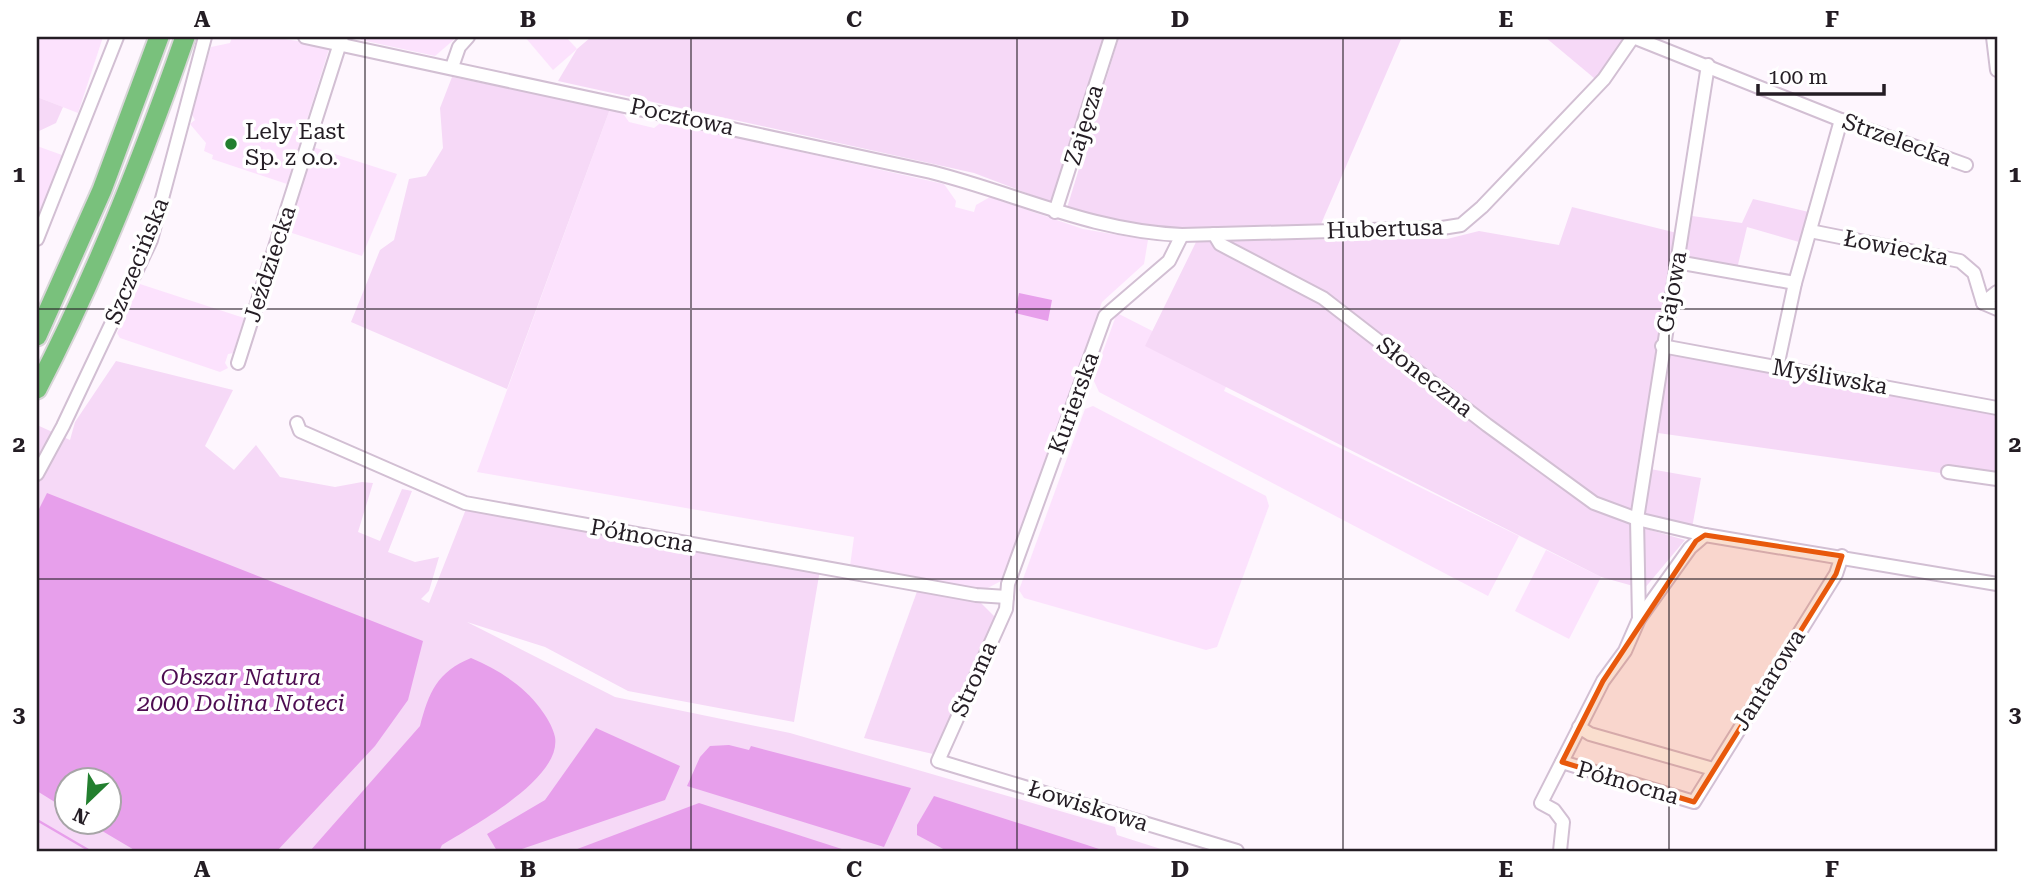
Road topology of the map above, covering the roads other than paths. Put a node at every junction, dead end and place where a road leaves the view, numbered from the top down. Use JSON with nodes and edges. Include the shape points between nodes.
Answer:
{"nodes":[{"id":1,"x":117,"y":37,"type":"edge"},
{"id":2,"x":159,"y":37,"type":"edge"},
{"id":3,"x":185,"y":37,"type":"edge"},
{"id":4,"x":205,"y":37,"type":"edge"},
{"id":5,"x":305,"y":37,"type":"edge"},
{"id":6,"x":468,"y":37,"type":"edge"},
{"id":7,"x":1111,"y":37,"type":"edge"},
{"id":8,"x":1633,"y":37,"type":"edge"},
{"id":9,"x":1993,"y":37,"type":"edge"},
{"id":10,"x":341,"y":40,"type":"edge"},
{"id":11,"x":1707,"y":65,"type":"junction"},
{"id":12,"x":452,"y":67,"type":"junction"},
{"id":13,"x":1997,"y":70,"type":"edge"},
{"id":14,"x":1841,"y":120,"type":"junction"},
{"id":15,"x":1966,"y":165,"type":"dead end"},
{"id":16,"x":1055,"y":212,"type":"junction"},
{"id":17,"x":1810,"y":231,"type":"junction"},
{"id":18,"x":1213,"y":234,"type":"junction"},
{"id":19,"x":1182,"y":235,"type":"junction"},
{"id":20,"x":37,"y":239,"type":"edge"},
{"id":21,"x":1676,"y":262,"type":"junction"},
{"id":22,"x":1796,"y":283,"type":"junction"},
{"id":23,"x":1997,"y":292,"type":"edge"},
{"id":24,"x":1983,"y":303,"type":"junction"},
{"id":25,"x":1997,"y":309,"type":"edge"},
{"id":26,"x":37,"y":336,"type":"edge"},
{"id":27,"x":1662,"y":346,"type":"junction"},
{"id":28,"x":238,"y":363,"type":"dead end"},
{"id":29,"x":1777,"y":367,"type":"junction"},
{"id":30,"x":37,"y":389,"type":"edge"},
{"id":31,"x":1997,"y":408,"type":"edge"},
{"id":32,"x":297,"y":423,"type":"dead end"},
{"id":33,"x":1948,"y":472,"type":"dead end"},
{"id":34,"x":37,"y":474,"type":"edge"},
{"id":35,"x":1997,"y":479,"type":"edge"},
{"id":36,"x":1637,"y":519,"type":"junction"},
{"id":37,"x":1705,"y":535,"type":"junction"},
{"id":38,"x":1842,"y":556,"type":"junction"},
{"id":39,"x":1997,"y":584,"type":"edge"},
{"id":40,"x":1007,"y":597,"type":"junction"},
{"id":41,"x":1639,"y":620,"type":"junction"},
{"id":42,"x":1579,"y":727,"type":"junction"},
{"id":43,"x":938,"y":761,"type":"joint"},
{"id":44,"x":1562,"y":762,"type":"junction"},
{"id":45,"x":1713,"y":769,"type":"junction"},
{"id":46,"x":1694,"y":802,"type":"joint"},
{"id":47,"x":1237,"y":851,"type":"edge"},
{"id":48,"x":1560,"y":851,"type":"edge"}],
"edges":[{"from":1,"to":20,"type":"street"},
{"from":2,"to":26,"type":"highway","via":[[103,190]]},
{"from":3,"to":30,"type":"highway","via":[[124,198]]},
{"from":4,"to":34,"type":"street","name":"Szczecińska","via":[[151,240]]},
{"from":5,"to":10,"type":"street","name":"Pocztowa"},
{"from":6,"to":12,"type":"street"},
{"from":7,"to":16,"type":"street","name":"Zajęcza"},
{"from":8,"to":11,"type":"street","name":"Strzelecka"},
{"from":8,"to":18,"type":"street","name":"Hubertusa","via":[[1604,79],[1461,225]]},
{"from":9,"to":13,"type":"street"},
{"from":10,"to":12,"type":"street","name":"Pocztowa"},
{"from":10,"to":28,"type":"street","name":"Jeździecka"},
{"from":11,"to":14,"type":"street","name":"Strzelecka"},
{"from":11,"to":21,"type":"street","name":"Gajowa"},
{"from":12,"to":16,"type":"street","name":"Pocztowa","via":[[931,172]]},
{"from":14,"to":15,"type":"street","name":"Strzelecka"},
{"from":14,"to":17,"type":"street"},
{"from":16,"to":19,"type":"street","name":"Hubertusa","via":[[1117,228]]},
{"from":17,"to":22,"type":"street"},
{"from":17,"to":24,"type":"street","name":"Łowiecka","via":[[1960,261],[1974,273]]},
{"from":18,"to":19,"type":"street","name":"Hubertusa"},
{"from":18,"to":36,"type":"street","name":"Słoneczna","via":[[1220,244],[1323,298],[1594,503]]},
{"from":19,"to":40,"type":"street","name":"Kurierska","via":[[1169,261],[1105,316]]},
{"from":21,"to":22,"type":"street"},
{"from":21,"to":27,"type":"street","name":"Gajowa"},
{"from":22,"to":29,"type":"street"},
{"from":23,"to":24,"type":"street"},
{"from":24,"to":25,"type":"street"},
{"from":27,"to":29,"type":"street","name":"Myśliwska"},
{"from":27,"to":36,"type":"street","name":"Gajowa"},
{"from":29,"to":31,"type":"street","name":"Myśliwska"},
{"from":32,"to":40,"type":"street","name":"Północna","via":[[300,431],[465,503]]},
{"from":33,"to":35,"type":"street"},
{"from":36,"to":37,"type":"street","name":"Słoneczna"},
{"from":36,"to":41,"type":"street"},
{"from":37,"to":38,"type":"street","name":"Słoneczna"},
{"from":37,"to":41,"type":"street","via":[[1690,548]]},
{"from":38,"to":39,"type":"street","name":"Słoneczna"},
{"from":38,"to":45,"type":"street","name":"Jantarowa","via":[[1836,574]]},
{"from":40,"to":43,"type":"street","name":"Stroma","via":[[1006,609]]},
{"from":41,"to":42,"type":"street"},
{"from":42,"to":44,"type":"street"},
{"from":42,"to":45,"type":"street"},
{"from":43,"to":47,"type":"street","name":"Łowiskowa"},
{"from":44,"to":46,"type":"street","name":"Północna"},
{"from":44,"to":48,"type":"street","via":[[1541,803],[1563,822]]},
{"from":45,"to":46,"type":"street","name":"Jantarowa"}]}
